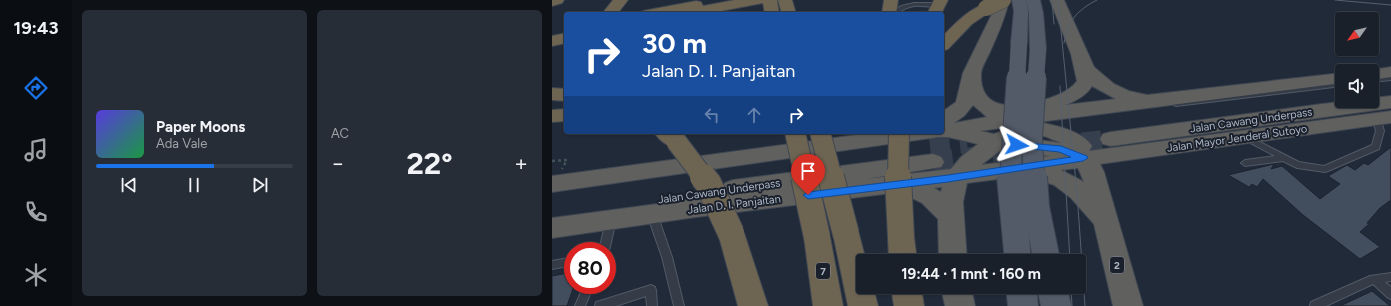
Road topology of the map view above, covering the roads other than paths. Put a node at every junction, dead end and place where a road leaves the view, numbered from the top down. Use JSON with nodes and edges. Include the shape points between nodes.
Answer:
{"nodes":[{"id":1,"x":557,"y":0,"type":"edge"},
{"id":2,"x":621,"y":0,"type":"edge"},
{"id":3,"x":726,"y":0,"type":"edge"},
{"id":4,"x":759,"y":0,"type":"edge"},
{"id":5,"x":770,"y":0,"type":"edge"},
{"id":6,"x":785,"y":0,"type":"edge"},
{"id":7,"x":890,"y":0,"type":"edge"},
{"id":8,"x":1003,"y":0,"type":"edge"},
{"id":9,"x":1019,"y":0,"type":"edge"},
{"id":10,"x":1033,"y":0,"type":"edge"},
{"id":11,"x":1057,"y":0,"type":"edge"},
{"id":12,"x":552,"y":2,"type":"edge"},
{"id":13,"x":938,"y":6,"type":"edge"},
{"id":14,"x":611,"y":12,"type":"edge"},
{"id":15,"x":659,"y":12,"type":"edge"},
{"id":16,"x":692,"y":12,"type":"edge"},
{"id":17,"x":772,"y":12,"type":"edge"},
{"id":18,"x":788,"y":12,"type":"edge"},
{"id":19,"x":889,"y":12,"type":"edge"},
{"id":20,"x":895,"y":12,"type":"edge"},
{"id":21,"x":564,"y":32,"type":"edge"},
{"id":22,"x":552,"y":35,"type":"edge"},
{"id":23,"x":564,"y":38,"type":"edge"},
{"id":24,"x":552,"y":41,"type":"edge"},
{"id":25,"x":944,"y":44,"type":"edge"},
{"id":26,"x":1028,"y":46,"type":"junction"},
{"id":27,"x":1083,"y":64,"type":"junction"},
{"id":28,"x":1391,"y":72,"type":"edge"},
{"id":29,"x":1379,"y":74,"type":"edge"},
{"id":30,"x":1391,"y":78,"type":"edge"},
{"id":31,"x":1335,"y":79,"type":"edge"},
{"id":32,"x":1379,"y":79,"type":"edge"},
{"id":33,"x":971,"y":80,"type":"junction"},
{"id":34,"x":1335,"y":85,"type":"edge"},
{"id":35,"x":1391,"y":88,"type":"edge"},
{"id":36,"x":1379,"y":90,"type":"edge"},
{"id":37,"x":552,"y":94,"type":"edge"},
{"id":38,"x":564,"y":95,"type":"edge"},
{"id":39,"x":1335,"y":96,"type":"edge"},
{"id":40,"x":1164,"y":100,"type":"junction"},
{"id":41,"x":1391,"y":102,"type":"edge"},
{"id":42,"x":983,"y":103,"type":"junction"},
{"id":43,"x":1379,"y":103,"type":"edge"},
{"id":44,"x":1339,"y":108,"type":"edge"},
{"id":45,"x":1065,"y":111,"type":"junction"},
{"id":46,"x":564,"y":115,"type":"edge"},
{"id":47,"x":552,"y":116,"type":"edge"},
{"id":48,"x":1384,"y":118,"type":"edge"},
{"id":49,"x":944,"y":123,"type":"edge"},
{"id":50,"x":1016,"y":124,"type":"junction"},
{"id":51,"x":795,"y":134,"type":"edge"},
{"id":52,"x":821,"y":134,"type":"edge"},
{"id":53,"x":838,"y":134,"type":"edge"},
{"id":54,"x":669,"y":135,"type":"edge"},
{"id":55,"x":1245,"y":137,"type":"junction"},
{"id":56,"x":932,"y":140,"type":"edge"},
{"id":57,"x":996,"y":142,"type":"junction"},
{"id":58,"x":1135,"y":152,"type":"junction"},
{"id":59,"x":1091,"y":157,"type":"junction"},
{"id":60,"x":1284,"y":158,"type":"junction"},
{"id":61,"x":1245,"y":163,"type":"dead end"},
{"id":62,"x":585,"y":179,"type":"junction"},
{"id":63,"x":552,"y":184,"type":"edge"},
{"id":64,"x":868,"y":188,"type":"junction"},
{"id":65,"x":552,"y":214,"type":"edge"},
{"id":66,"x":652,"y":214,"type":"junction"},
{"id":67,"x":611,"y":220,"type":"junction"},
{"id":68,"x":951,"y":220,"type":"junction"},
{"id":69,"x":1106,"y":225,"type":"junction"},
{"id":70,"x":552,"y":228,"type":"edge"},
{"id":71,"x":608,"y":242,"type":"edge"},
{"id":72,"x":902,"y":249,"type":"edge"},
{"id":73,"x":953,"y":254,"type":"edge"},
{"id":74,"x":1017,"y":254,"type":"edge"},
{"id":75,"x":1046,"y":254,"type":"edge"},
{"id":76,"x":564,"y":262,"type":"edge"},
{"id":77,"x":552,"y":265,"type":"edge"},
{"id":78,"x":1391,"y":277,"type":"edge"},
{"id":79,"x":1374,"y":279,"type":"junction"},
{"id":80,"x":585,"y":294,"type":"edge"},
{"id":81,"x":907,"y":294,"type":"edge"},
{"id":82,"x":957,"y":294,"type":"edge"},
{"id":83,"x":1021,"y":294,"type":"edge"},
{"id":84,"x":1053,"y":294,"type":"edge"},
{"id":85,"x":1391,"y":294,"type":"edge"},
{"id":86,"x":580,"y":306,"type":"edge"},
{"id":87,"x":600,"y":306,"type":"edge"},
{"id":88,"x":652,"y":306,"type":"edge"},
{"id":89,"x":679,"y":306,"type":"edge"},
{"id":90,"x":753,"y":306,"type":"edge"},
{"id":91,"x":828,"y":306,"type":"edge"},
{"id":92,"x":863,"y":306,"type":"edge"},
{"id":93,"x":909,"y":306,"type":"edge"},
{"id":94,"x":960,"y":306,"type":"edge"},
{"id":95,"x":1023,"y":306,"type":"edge"},
{"id":96,"x":1056,"y":306,"type":"edge"},
{"id":97,"x":1128,"y":306,"type":"edge"},
{"id":98,"x":1315,"y":306,"type":"edge"}],
"edges":[{"from":1,"to":12,"type":"highway"},
{"from":2,"to":14,"type":"highway"},
{"from":3,"to":15,"type":"highway"},
{"from":4,"to":16,"type":"highway"},
{"from":5,"to":17,"type":"highway"},
{"from":6,"to":18,"type":"highway"},
{"from":7,"to":19,"type":"highway"},
{"from":8,"to":25,"type":"highway","bridge":true,"via":[[967,21]]},
{"from":8,"to":33,"type":"highway"},
{"from":9,"to":26,"type":"main road"},
{"from":10,"to":26,"type":"main road","via":[[1036,12]]},
{"from":11,"to":27,"type":"highway"},
{"from":13,"to":20,"type":"lane","via":[[913,4]]},
{"from":21,"to":22,"type":"highway"},
{"from":23,"to":24,"type":"highway"},
{"from":26,"to":74,"type":"main road","bridge":true,"via":[[1010,173]]},
{"from":26,"to":75,"type":"main road","bridge":true,"via":[[1036,207]]},
{"from":27,"to":40,"type":"highway","via":[[1094,78],[1115,92],[1135,98]]},
{"from":27,"to":42,"type":"highway","via":[[1086,76],[1084,85],[1056,102],[1012,112],[998,111]]},
{"from":28,"to":29,"type":"highway"},
{"from":30,"to":32,"type":"lane"},
{"from":31,"to":40,"type":"highway"},
{"from":33,"to":42,"type":"highway"},
{"from":33,"to":49,"type":"highway"},
{"from":34,"to":45,"type":"lane","via":[[1098,112]]},
{"from":35,"to":36,"type":"highway"},
{"from":37,"to":38,"type":"highway"},
{"from":39,"to":44,"type":"highway","name":"Jalan Cawang Underpass","via":[[1107,133]]},
{"from":40,"to":45,"type":"highway"},
{"from":41,"to":43,"type":"highway","name":"Jalan Cawang Underpass"},
{"from":42,"to":50,"type":"highway","via":[[992,113]]},
{"from":45,"to":50,"type":"highway"},
{"from":45,"to":59,"type":"highway"},
{"from":46,"to":47,"type":"highway"},
{"from":48,"to":55,"type":"highway","name":"Jalan Mayor Jenderal Sutoyo"},
{"from":48,"to":60,"type":"lane","via":[[1376,146],[1329,169],[1301,166]]},
{"from":50,"to":56,"type":"highway","name":"Jalan D. I. Panjaitan"},
{"from":50,"to":57,"type":"highway"},
{"from":50,"to":59,"type":"highway","via":[[1065,136]]},
{"from":51,"to":91,"type":"highway","number":"7","bridge":true,"via":[[817,237]]},
{"from":52,"to":92,"type":"highway","bridge":true},
{"from":53,"to":62,"type":"highway","via":[[669,157],[622,167]]},
{"from":54,"to":90,"type":"highway","bridge":true,"via":[[688,154],[708,183],[731,233]]},
{"from":55,"to":58,"type":"highway","name":"Jalan Mayor Jenderal Sutoyo"},
{"from":55,"to":60,"type":"lane"},
{"from":56,"to":57,"type":"highway"},
{"from":56,"to":57,"type":"highway","via":[[970,162]]},
{"from":56,"to":59,"type":"highway","name":"Jalan D. I. Panjaitan"},
{"from":56,"to":62,"type":"highway","name":"Jalan D. I. Panjaitan","via":[[754,154]]},
{"from":56,"to":64,"type":"highway","name":"Jalan D. I. Panjaitan"},
{"from":56,"to":65,"type":"highway","name":"Jalan Cawang Underpass"},
{"from":56,"to":68,"type":"highway","via":[[950,199]]},
{"from":56,"to":72,"type":"highway","bridge":true,"via":[[898,195]]},
{"from":57,"to":59,"type":"highway","via":[[1061,149]]},
{"from":58,"to":59,"type":"highway","name":"Jalan Mayor Jenderal Sutoyo"},
{"from":58,"to":69,"type":"highway","via":[[1113,164],[1105,177]]},
{"from":59,"to":69,"type":"highway","number":"2"},
{"from":60,"to":61,"type":"lane"},
{"from":62,"to":63,"type":"highway","name":"Jalan D. I. Panjaitan"},
{"from":64,"to":66,"type":"highway","name":"Jalan D. I. Panjaitan"},
{"from":64,"to":68,"type":"highway","via":[[904,188],[924,193],[940,203]]},
{"from":66,"to":67,"type":"highway","name":"Jalan D. I. Panjaitan"},
{"from":66,"to":89,"type":"lane","via":[[667,257]]},
{"from":67,"to":70,"type":"highway","name":"Jalan D. I. Panjaitan"},
{"from":67,"to":71,"type":"lane"},
{"from":68,"to":69,"type":"highway","via":[[963,195],[980,182],[1001,175],[1033,172],[1054,176],[1076,187],[1095,207]]},
{"from":68,"to":73,"type":"highway"},
{"from":69,"to":97,"type":"highway","number":"2"},
{"from":76,"to":77,"type":"lane"},
{"from":78,"to":79,"type":"lane"},
{"from":79,"to":85,"type":"lane"},
{"from":79,"to":98,"type":"lane"},
{"from":80,"to":86,"type":"lane"},
{"from":81,"to":93,"type":"highway"},
{"from":82,"to":94,"type":"highway"},
{"from":83,"to":95,"type":"main road"},
{"from":84,"to":96,"type":"main road"},
{"from":87,"to":88,"type":"lane","via":[[650,290]]}]}
